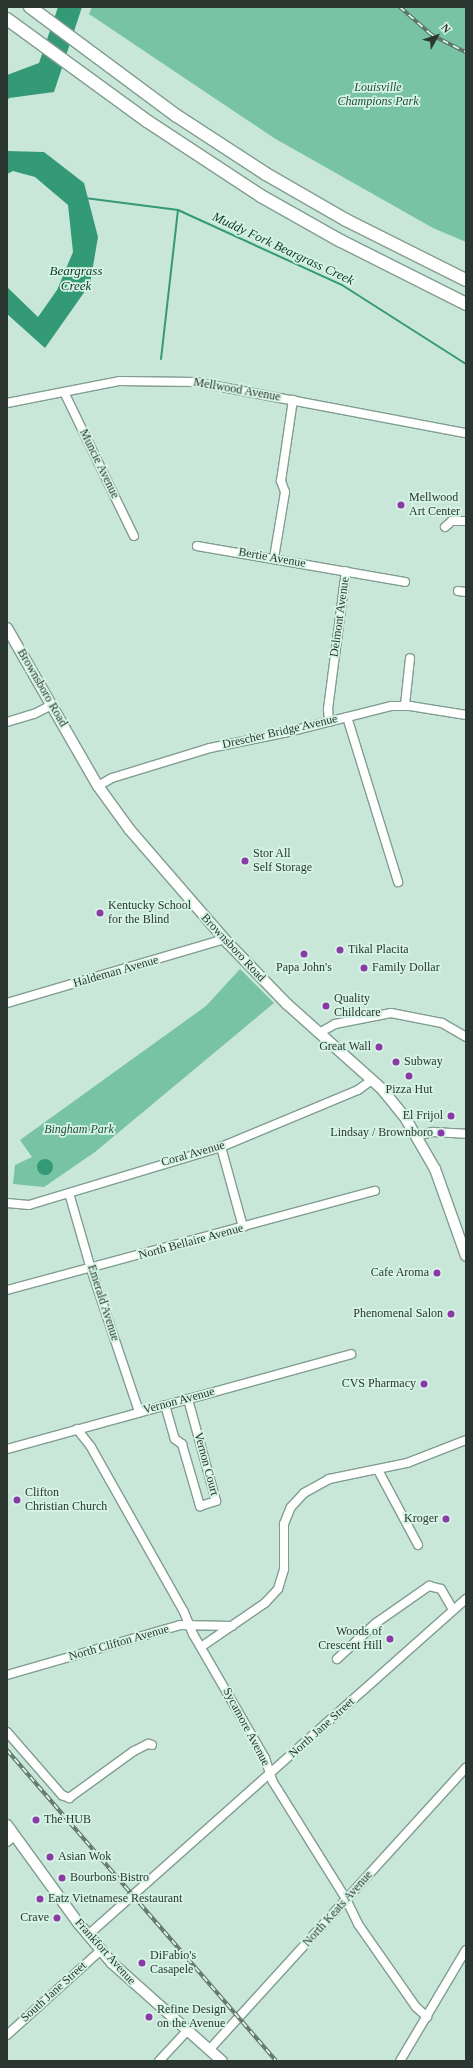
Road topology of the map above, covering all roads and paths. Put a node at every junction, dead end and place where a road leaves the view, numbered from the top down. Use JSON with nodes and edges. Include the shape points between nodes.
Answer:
{"nodes":[{"id":1,"x":31,"y":8,"type":"edge"},
{"id":2,"x":7,"y":19,"type":"edge"},
{"id":3,"x":466,"y":280,"type":"edge"},
{"id":4,"x":466,"y":304,"type":"edge"},
{"id":5,"x":64,"y":392,"type":"junction"},
{"id":6,"x":293,"y":400,"type":"junction"},
{"id":7,"x":7,"y":403,"type":"edge"},
{"id":8,"x":466,"y":432,"type":"edge"},
{"id":9,"x":466,"y":521,"type":"edge"},
{"id":10,"x":445,"y":527,"type":"dead end"},
{"id":11,"x":134,"y":536,"type":"dead end"},
{"id":12,"x":197,"y":546,"type":"dead end"},
{"id":13,"x":274,"y":558,"type":"junction"},
{"id":14,"x":346,"y":571,"type":"junction"},
{"id":15,"x":405,"y":582,"type":"dead end"},
{"id":16,"x":7,"y":628,"type":"edge"},
{"id":17,"x":410,"y":658,"type":"dead end"},
{"id":18,"x":52,"y":705,"type":"junction"},
{"id":19,"x":404,"y":705,"type":"junction"},
{"id":20,"x":466,"y":715,"type":"edge"},
{"id":21,"x":347,"y":717,"type":"junction"},
{"id":22,"x":7,"y":722,"type":"edge"},
{"id":23,"x":329,"y":722,"type":"junction"},
{"id":24,"x":98,"y":786,"type":"junction"},
{"id":25,"x":398,"y":882,"type":"dead end"},
{"id":26,"x":224,"y":939,"type":"junction"},
{"id":27,"x":7,"y":1003,"type":"edge"},
{"id":28,"x":319,"y":1033,"type":"junction"},
{"id":29,"x":466,"y":1037,"type":"edge"},
{"id":30,"x":372,"y":1080,"type":"junction"},
{"id":31,"x":466,"y":1134,"type":"edge"},
{"id":32,"x":418,"y":1136,"type":"junction"},
{"id":33,"x":221,"y":1147,"type":"junction"},
{"id":34,"x":375,"y":1191,"type":"dead end"},
{"id":35,"x":69,"y":1193,"type":"junction"},
{"id":36,"x":7,"y":1203,"type":"edge"},
{"id":37,"x":243,"y":1227,"type":"junction"},
{"id":38,"x":466,"y":1256,"type":"edge"},
{"id":39,"x":91,"y":1269,"type":"junction"},
{"id":40,"x":7,"y":1290,"type":"edge"},
{"id":41,"x":351,"y":1354,"type":"dead end"},
{"id":42,"x":188,"y":1399,"type":"junction"},
{"id":43,"x":165,"y":1405,"type":"junction"},
{"id":44,"x":139,"y":1412,"type":"junction"},
{"id":45,"x":77,"y":1429,"type":"junction"},
{"id":46,"x":466,"y":1440,"type":"edge"},
{"id":47,"x":7,"y":1449,"type":"edge"},
{"id":48,"x":378,"y":1470,"type":"junction"},
{"id":49,"x":418,"y":1545,"type":"dead end"},
{"id":50,"x":466,"y":1599,"type":"edge"},
{"id":51,"x":453,"y":1610,"type":"junction"},
{"id":52,"x":190,"y":1624,"type":"junction"},
{"id":53,"x":232,"y":1626,"type":"junction"},
{"id":54,"x":201,"y":1647,"type":"junction"},
{"id":55,"x":337,"y":1659,"type":"dead end"},
{"id":56,"x":7,"y":1675,"type":"edge"},
{"id":57,"x":7,"y":1732,"type":"edge"},
{"id":58,"x":152,"y":1745,"type":"dead end"},
{"id":59,"x":466,"y":1768,"type":"edge"},
{"id":60,"x":270,"y":1772,"type":"junction"},
{"id":61,"x":7,"y":1825,"type":"edge"},
{"id":62,"x":10,"y":1839,"type":"edge"},
{"id":63,"x":346,"y":1899,"type":"junction"},
{"id":64,"x":88,"y":1935,"type":"junction"},
{"id":65,"x":101,"y":1950,"type":"junction"},
{"id":66,"x":466,"y":1950,"type":"edge"},
{"id":67,"x":427,"y":2016,"type":"junction"},
{"id":68,"x":187,"y":2031,"type":"junction"},
{"id":69,"x":7,"y":2035,"type":"edge"},
{"id":70,"x":209,"y":2050,"type":"junction"},
{"id":71,"x":159,"y":2061,"type":"edge"},
{"id":72,"x":222,"y":2061,"type":"edge"},
{"id":73,"x":400,"y":2061,"type":"edge"}],
"edges":[{"from":1,"to":3,"type":"highway","via":[[212,140],[346,220]]},
{"from":2,"to":4,"type":"highway","via":[[187,149],[341,241]]},
{"from":5,"to":6,"type":"street","name":"Mellwood Avenue","via":[[119,381],[173,381],[209,384]]},
{"from":5,"to":7,"type":"street","name":"Mellwood Avenue"},
{"from":5,"to":11,"type":"street","name":"Muncie Avenue"},
{"from":6,"to":8,"type":"street","name":"Mellwood Avenue"},
{"from":6,"to":13,"type":"street","via":[[281,481],[285,492]]},
{"from":9,"to":10,"type":"street","via":[[452,521]]},
{"from":12,"to":13,"type":"street","name":"Bertie Avenue"},
{"from":13,"to":14,"type":"street","name":"Bertie Avenue"},
{"from":14,"to":15,"type":"street","name":"Delmont Avenue"},
{"from":14,"to":23,"type":"street","name":"Delmont Avenue","via":[[328,709]]},
{"from":16,"to":18,"type":"main road","name":"Brownsboro Road"},
{"from":17,"to":19,"type":"street"},
{"from":18,"to":22,"type":"street","via":[[34,714]]},
{"from":18,"to":24,"type":"main road","name":"Brownsboro Road"},
{"from":19,"to":20,"type":"street","name":"Drescher Bridge Avenue"},
{"from":19,"to":21,"type":"street","name":"Drescher Bridge Avenue"},
{"from":21,"to":23,"type":"street","name":"Drescher Bridge Avenue"},
{"from":21,"to":25,"type":"street"},
{"from":23,"to":24,"type":"street","name":"Drescher Bridge Avenue","via":[[210,748],[112,778]]},
{"from":24,"to":26,"type":"main road","name":"Brownsboro Road","via":[[113,810],[163,871]]},
{"from":26,"to":27,"type":"street","name":"Haldeman Avenue"},
{"from":26,"to":28,"type":"main road","name":"Brownsboro Road"},
{"from":28,"to":29,"type":"street","via":[[335,1024],[391,1013],[436,1022]]},
{"from":28,"to":30,"type":"main road","name":"Brownsboro Road"},
{"from":30,"to":32,"type":"main road","name":"Brownsboro Road","via":[[393,1101]]},
{"from":30,"to":33,"type":"street","name":"Coral Avenue","via":[[358,1090]]},
{"from":31,"to":32,"type":"street","via":[[432,1132]]},
{"from":32,"to":38,"type":"main road","name":"Brownsboro Road","via":[[435,1169]]},
{"from":33,"to":35,"type":"street","name":"Coral Avenue"},
{"from":33,"to":37,"type":"street"},
{"from":34,"to":37,"type":"street","name":"North Bellaire Avenue"},
{"from":35,"to":36,"type":"street","name":"Coral Avenue","via":[[29,1205]]},
{"from":35,"to":39,"type":"street","name":"Emerald Avenue"},
{"from":37,"to":39,"type":"street","name":"North Bellaire Avenue"},
{"from":39,"to":40,"type":"street","name":"North Bellaire Avenue"},
{"from":39,"to":44,"type":"street","name":"Emerald Avenue"},
{"from":41,"to":42,"type":"street","name":"Vernon Avenue"},
{"from":42,"to":43,"type":"street","name":"Vernon Avenue"},
{"from":42,"to":43,"type":"street","name":"Vernon Court","via":[[216,1501],[200,1506],[182,1444],[175,1439]]},
{"from":43,"to":44,"type":"street","name":"Vernon Avenue"},
{"from":44,"to":45,"type":"street","name":"Vernon Avenue"},
{"from":45,"to":47,"type":"street","name":"Vernon Avenue"},
{"from":45,"to":52,"type":"street","name":"Sycamore Avenue","via":[[91,1447]]},
{"from":46,"to":48,"type":"street","via":[[407,1463]]},
{"from":48,"to":49,"type":"street"},
{"from":48,"to":53,"type":"street","via":[[329,1479],[299,1498],[284,1524],[284,1569],[278,1589],[265,1603]]},
{"from":50,"to":51,"type":"street","name":"North Jane Street"},
{"from":51,"to":55,"type":"street","via":[[441,1589],[429,1586],[376,1623]]},
{"from":51,"to":60,"type":"street","name":"North Jane Street"},
{"from":52,"to":53,"type":"street","name":"North Clifton Avenue"},
{"from":52,"to":54,"type":"street","name":"Sycamore Avenue"},
{"from":52,"to":56,"type":"street","name":"North Clifton Avenue"},
{"from":53,"to":54,"type":"street"},
{"from":54,"to":60,"type":"street","name":"Sycamore Avenue","via":[[265,1758]]},
{"from":57,"to":58,"type":"street","via":[[67,1798],[134,1751],[148,1744]]},
{"from":59,"to":63,"type":"street","name":"North Keats Avenue"},
{"from":60,"to":63,"type":"street","name":"Sycamore Avenue","via":[[273,1782]]},
{"from":60,"to":64,"type":"street","name":"North Jane Street"},
{"from":61,"to":62,"type":"main road","name":"Frankfort Avenue"},
{"from":62,"to":64,"type":"main road","name":"Frankfort Avenue"},
{"from":63,"to":67,"type":"street","name":"Sycamore Avenue","via":[[358,1924],[416,2007]]},
{"from":63,"to":70,"type":"street","name":"North Keats Avenue"},
{"from":64,"to":65,"type":"main road","name":"Frankfort Avenue"},
{"from":65,"to":68,"type":"main road","name":"Frankfort Avenue","via":[[136,1986]]},
{"from":65,"to":69,"type":"street","name":"South Jane Street"},
{"from":66,"to":67,"type":"street"},
{"from":67,"to":73,"type":"street"},
{"from":68,"to":70,"type":"main road","name":"Frankfort Avenue"},
{"from":68,"to":71,"type":"street"},
{"from":70,"to":72,"type":"main road","name":"Frankfort Avenue"}]}
